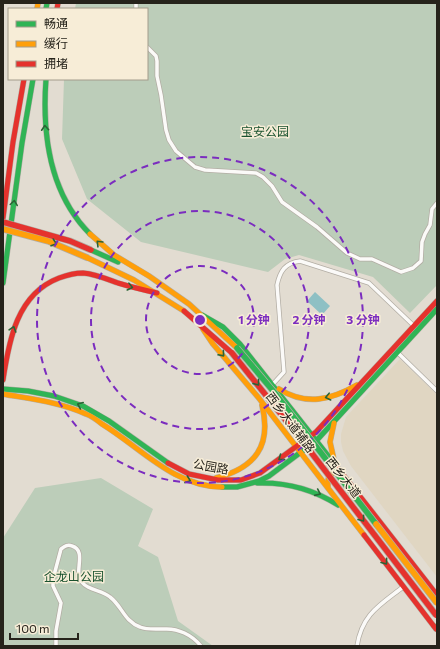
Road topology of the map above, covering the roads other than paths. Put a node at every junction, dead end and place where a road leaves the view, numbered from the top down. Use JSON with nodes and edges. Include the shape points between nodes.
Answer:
{"nodes":[{"id":1,"x":148,"y":48,"type":"edge"},
{"id":2,"x":24,"y":80,"type":"edge"},
{"id":3,"x":33,"y":80,"type":"edge"},
{"id":4,"x":46,"y":80,"type":"edge"},
{"id":5,"x":437,"y":203,"type":"edge"},
{"id":6,"x":3,"y":218,"type":"edge"},
{"id":7,"x":3,"y":222,"type":"edge"},
{"id":8,"x":3,"y":229,"type":"edge"},
{"id":9,"x":149,"y":276,"type":"junction"},
{"id":10,"x":3,"y":283,"type":"edge"},
{"id":11,"x":157,"y":293,"type":"junction"},
{"id":12,"x":437,"y":301,"type":"edge"},
{"id":13,"x":437,"y":309,"type":"edge"},
{"id":14,"x":201,"y":315,"type":"junction"},
{"id":15,"x":198,"y":323,"type":"junction"},
{"id":16,"x":416,"y":328,"type":"junction"},
{"id":17,"x":397,"y":352,"type":"junction"},
{"id":18,"x":3,"y":380,"type":"edge"},
{"id":19,"x":363,"y":381,"type":"junction"},
{"id":20,"x":273,"y":384,"type":"junction"},
{"id":21,"x":3,"y":389,"type":"edge"},
{"id":22,"x":437,"y":392,"type":"edge"},
{"id":23,"x":3,"y":394,"type":"edge"},
{"id":24,"x":258,"y":397,"type":"junction"},
{"id":25,"x":287,"y":402,"type":"junction"},
{"id":26,"x":270,"y":412,"type":"junction"},
{"id":27,"x":336,"y":419,"type":"junction"},
{"id":28,"x":312,"y":435,"type":"junction"},
{"id":29,"x":317,"y":440,"type":"junction"},
{"id":30,"x":296,"y":447,"type":"junction"},
{"id":31,"x":301,"y":452,"type":"junction"},
{"id":32,"x":340,"y":470,"type":"junction"},
{"id":33,"x":209,"y":479,"type":"junction"},
{"id":34,"x":252,"y":484,"type":"junction"},
{"id":35,"x":328,"y":488,"type":"junction"},
{"id":36,"x":344,"y":509,"type":"junction"},
{"id":37,"x":403,"y":587,"type":"junction"},
{"id":38,"x":436,"y":593,"type":"edge"},
{"id":39,"x":437,"y":603,"type":"edge"},
{"id":40,"x":437,"y":615,"type":"edge"},
{"id":41,"x":436,"y":629,"type":"edge"},
{"id":42,"x":56,"y":646,"type":"edge"},
{"id":43,"x":201,"y":646,"type":"edge"},
{"id":44,"x":357,"y":646,"type":"edge"}],
"edges":[{"from":1,"to":5,"type":"street","via":[[158,62],[157,76],[166,130],[176,150],[195,167],[205,170],[256,173],[263,177],[282,202],[347,253],[401,272],[413,268],[421,260],[422,242],[430,225],[432,209]]},
{"from":2,"to":6,"type":"main road"},
{"from":10,"to":3,"type":"main road","one_way":true},
{"from":9,"to":4,"type":"main road","one_way":true,"via":[[102,247],[68,207],[55,177],[47,145],[44,112]]},
{"from":7,"to":9,"type":"main road","bridge":true,"via":[[70,241]]},
{"from":8,"to":11,"type":"main road","one_way":true,"bridge":true,"via":[[66,248]]},
{"from":9,"to":14,"type":"main road"},
{"from":11,"to":15,"type":"main road"},
{"from":18,"to":11,"type":"main road","one_way":true,"via":[[13,326],[30,298],[46,285],[79,273]]},
{"from":12,"to":16,"type":"main road","name":"公园路"},
{"from":13,"to":16,"type":"main road","name":"公园路"},
{"from":14,"to":20,"type":"main road","name":"西乡大道辅路","via":[[231,334]]},
{"from":14,"to":39,"type":"main road","name":"西乡大道","bridge":true,"via":[[237,348],[279,398]]},
{"from":15,"to":24,"type":"main road","name":"西乡大道辅路","one_way":true},
{"from":15,"to":40,"type":"main road","name":"西乡大道","one_way":true,"bridge":true,"via":[[232,353]]},
{"from":16,"to":17,"type":"main road","name":"公园路"},
{"from":16,"to":19,"type":"main road","name":"公园路"},
{"from":16,"to":20,"type":"street","via":[[369,282],[300,261],[293,262],[279,275],[277,285],[284,372]]},
{"from":17,"to":22,"type":"street"},
{"from":17,"to":27,"type":"main road","name":"公园路"},
{"from":19,"to":20,"type":"main road","one_way":true,"via":[[341,394],[318,400],[294,397]]},
{"from":19,"to":28,"type":"main road","name":"公园路"},
{"from":20,"to":25,"type":"main road","name":"西乡大道辅路"},
{"from":33,"to":21,"type":"main road","name":"公园路","one_way":true,"via":[[171,466],[109,421],[83,406],[54,396]]},
{"from":23,"to":34,"type":"main road","name":"公园路","one_way":true,"via":[[57,404],[87,414],[162,467],[187,480],[218,486]]},
{"from":24,"to":26,"type":"main road","name":"西乡大道辅路"},
{"from":24,"to":33,"type":"main road","via":[[265,413],[266,429],[259,451],[236,472]]},
{"from":25,"to":26,"type":"main road","via":[[288,411],[282,416],[274,416]]},
{"from":25,"to":28,"type":"main road","name":"西乡大道辅路"},
{"from":26,"to":30,"type":"main road","name":"西乡大道辅路"},
{"from":27,"to":29,"type":"main road","name":"公园路"},
{"from":27,"to":32,"type":"main road","via":[[330,446],[334,461]]},
{"from":28,"to":29,"type":"main road","name":"西乡大道辅路"},
{"from":28,"to":30,"type":"main road","name":"公园路"},
{"from":29,"to":31,"type":"main road","name":"公园路"},
{"from":29,"to":32,"type":"main road","name":"西乡大道辅路"},
{"from":30,"to":31,"type":"main road","name":"西乡大道辅路"},
{"from":30,"to":33,"type":"main road","name":"公园路","one_way":true,"via":[[251,477],[230,481]]},
{"from":31,"to":34,"type":"main road","name":"公园路","via":[[269,476]]},
{"from":31,"to":35,"type":"main road","name":"西乡大道辅路"},
{"from":32,"to":35,"type":"main road","via":[[330,475],[327,480]]},
{"from":32,"to":38,"type":"main road","name":"西乡大道辅路"},
{"from":34,"to":36,"type":"main road","one_way":true,"via":[[279,483],[306,488],[321,494]]},
{"from":35,"to":36,"type":"main road","name":"西乡大道辅路"},
{"from":36,"to":37,"type":"main road","name":"西乡大道辅路","one_way":true},
{"from":37,"to":41,"type":"main road","name":"西乡大道辅路"},
{"from":37,"to":44,"type":"street","via":[[369,615]]},
{"from":42,"to":43,"type":"street","via":[[61,603],[53,586],[53,578],[61,549],[70,545],[80,553],[78,569],[81,581],[85,586],[110,596],[128,620],[141,628],[166,628],[184,633]]}]}
